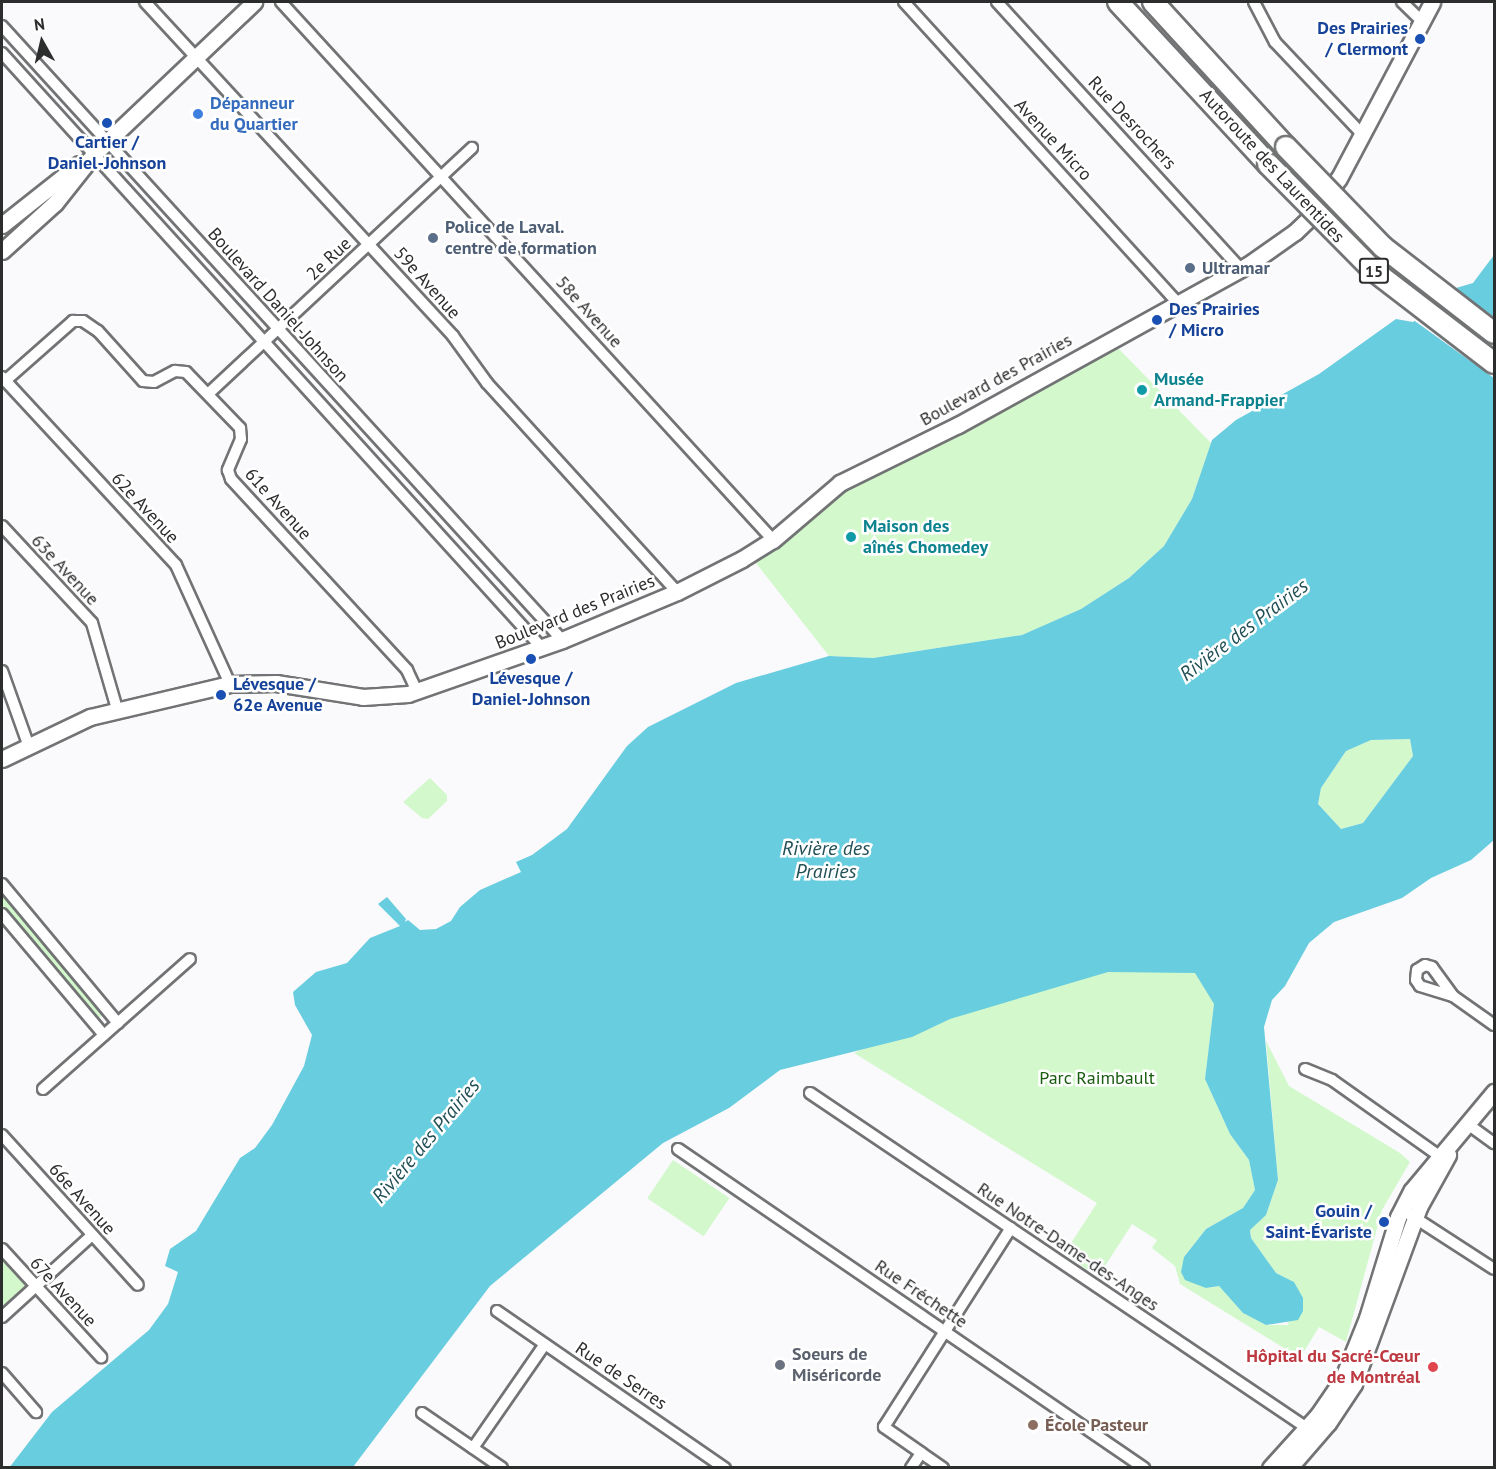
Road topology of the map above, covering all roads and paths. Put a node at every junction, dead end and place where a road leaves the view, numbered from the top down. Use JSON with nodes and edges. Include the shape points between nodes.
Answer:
{"nodes":[{"id":1,"x":146,"y":2,"type":"edge"},
{"id":2,"x":254,"y":2,"type":"edge"},
{"id":3,"x":282,"y":2,"type":"edge"},
{"id":4,"x":904,"y":2,"type":"edge"},
{"id":5,"x":996,"y":2,"type":"edge"},
{"id":6,"x":1118,"y":2,"type":"edge"},
{"id":7,"x":1153,"y":2,"type":"edge"},
{"id":8,"x":1254,"y":2,"type":"edge"},
{"id":9,"x":1402,"y":2,"type":"edge"},
{"id":10,"x":1432,"y":2,"type":"edge"},
{"id":11,"x":1422,"y":21,"type":"junction"},
{"id":12,"x":2,"y":26,"type":"edge"},
{"id":13,"x":17,"y":43,"type":"junction"},
{"id":14,"x":2,"y":54,"type":"edge"},
{"id":15,"x":195,"y":56,"type":"junction"},
{"id":16,"x":1362,"y":134,"type":"junction"},
{"id":17,"x":107,"y":141,"type":"junction"},
{"id":18,"x":472,"y":148,"type":"dead end"},
{"id":19,"x":94,"y":154,"type":"junction"},
{"id":20,"x":442,"y":176,"type":"junction"},
{"id":21,"x":179,"y":220,"type":"junction"},
{"id":22,"x":2,"y":225,"type":"edge"},
{"id":23,"x":166,"y":233,"type":"junction"},
{"id":24,"x":369,"y":244,"type":"junction"},
{"id":25,"x":2,"y":251,"type":"edge"},
{"id":26,"x":1241,"y":269,"type":"junction"},
{"id":27,"x":1177,"y":302,"type":"junction"},
{"id":28,"x":278,"y":329,"type":"junction"},
{"id":29,"x":1494,"y":333,"type":"edge"},
{"id":30,"x":264,"y":341,"type":"junction"},
{"id":31,"x":1494,"y":363,"type":"edge"},
{"id":32,"x":4,"y":378,"type":"edge"},
{"id":33,"x":208,"y":394,"type":"junction"},
{"id":34,"x":354,"y":412,"type":"junction"},
{"id":35,"x":339,"y":424,"type":"junction"},
{"id":36,"x":442,"y":509,"type":"junction"},
{"id":37,"x":427,"y":521,"type":"junction"},
{"id":38,"x":2,"y":526,"type":"edge"},
{"id":39,"x":773,"y":540,"type":"junction"},
{"id":40,"x":677,"y":592,"type":"junction"},
{"id":41,"x":562,"y":640,"type":"junction"},
{"id":42,"x":542,"y":648,"type":"junction"},
{"id":43,"x":2,"y":671,"type":"edge"},
{"id":44,"x":230,"y":684,"type":"junction"},
{"id":45,"x":417,"y":691,"type":"junction"},
{"id":46,"x":117,"y":709,"type":"junction"},
{"id":47,"x":28,"y":744,"type":"junction"},
{"id":48,"x":2,"y":759,"type":"edge"},
{"id":49,"x":2,"y":884,"type":"edge"},
{"id":50,"x":2,"y":914,"type":"edge"},
{"id":51,"x":190,"y":959,"type":"dead end"},
{"id":52,"x":1453,"y":996,"type":"dead end"},
{"id":53,"x":118,"y":1023,"type":"junction"},
{"id":54,"x":1494,"y":1025,"type":"edge"},
{"id":55,"x":104,"y":1035,"type":"junction"},
{"id":56,"x":1305,"y":1070,"type":"dead end"},
{"id":57,"x":43,"y":1089,"type":"dead end"},
{"id":58,"x":1494,"y":1092,"type":"edge"},
{"id":59,"x":810,"y":1093,"type":"dead end"},
{"id":60,"x":1465,"y":1130,"type":"junction"},
{"id":61,"x":2,"y":1135,"type":"edge"},
{"id":62,"x":1494,"y":1143,"type":"edge"},
{"id":63,"x":678,"y":1149,"type":"dead end"},
{"id":64,"x":1442,"y":1158,"type":"junction"},
{"id":65,"x":1401,"y":1211,"type":"junction"},
{"id":66,"x":1415,"y":1217,"type":"junction"},
{"id":67,"x":1011,"y":1228,"type":"junction"},
{"id":68,"x":92,"y":1234,"type":"junction"},
{"id":69,"x":2,"y":1249,"type":"edge"},
{"id":70,"x":1494,"y":1269,"type":"edge"},
{"id":71,"x":138,"y":1285,"type":"dead end"},
{"id":72,"x":35,"y":1287,"type":"junction"},
{"id":73,"x":497,"y":1311,"type":"dead end"},
{"id":74,"x":2,"y":1317,"type":"edge"},
{"id":75,"x":945,"y":1331,"type":"junction"},
{"id":76,"x":545,"y":1344,"type":"junction"},
{"id":77,"x":101,"y":1357,"type":"dead end"},
{"id":78,"x":2,"y":1374,"type":"edge"},
{"id":79,"x":36,"y":1412,"type":"dead end"},
{"id":80,"x":422,"y":1413,"type":"dead end"},
{"id":81,"x":1307,"y":1428,"type":"junction"},
{"id":82,"x":473,"y":1448,"type":"junction"},
{"id":83,"x":921,"y":1453,"type":"junction"},
{"id":84,"x":502,"y":1467,"type":"edge"},
{"id":85,"x":726,"y":1467,"type":"edge"},
{"id":86,"x":911,"y":1467,"type":"edge"},
{"id":87,"x":943,"y":1467,"type":"edge"},
{"id":88,"x":1144,"y":1467,"type":"edge"},
{"id":89,"x":1270,"y":1467,"type":"edge"},
{"id":90,"x":1289,"y":1467,"type":"edge"}],
"edges":[{"from":1,"to":15,"type":"street","name":"59e Avenue"},
{"from":2,"to":15,"type":"street"},
{"from":3,"to":20,"type":"street","name":"58e Avenue"},
{"from":4,"to":27,"type":"street","name":"Avenue Micro"},
{"from":5,"to":26,"type":"street","name":"Rue Desrochers"},
{"from":6,"to":31,"type":"highway","name":"Autoroute des Laurentides","number":"15","bridge":true,"via":[[1268,164],[1374,271]]},
{"from":7,"to":29,"type":"highway","name":"Autoroute des Laurentides","number":"15","bridge":true,"via":[[1383,247]]},
{"from":8,"to":16,"type":"street","via":[[1275,42]]},
{"from":9,"to":11,"type":"street"},
{"from":10,"to":11,"type":"street","name":"Boulevard des Prairies"},
{"from":11,"to":16,"type":"street","name":"Boulevard des Prairies"},
{"from":12,"to":13,"type":"street","name":"Boulevard Daniel-Johnson"},
{"from":13,"to":14,"type":"street","name":"Boulevard Daniel-Johnson"},
{"from":13,"to":17,"type":"street","name":"Boulevard Daniel-Johnson"},
{"from":14,"to":19,"type":"street","name":"Boulevard Daniel-Johnson"},
{"from":15,"to":17,"type":"street"},
{"from":15,"to":24,"type":"street","name":"59e Avenue"},
{"from":16,"to":26,"type":"street","name":"Boulevard des Prairies","via":[[1318,210],[1282,242]]},
{"from":17,"to":19,"type":"street"},
{"from":17,"to":21,"type":"street","name":"Boulevard Daniel-Johnson"},
{"from":18,"to":20,"type":"street","name":"2e Rue"},
{"from":19,"to":22,"type":"street","via":[[41,190]]},
{"from":19,"to":23,"type":"street","name":"Boulevard Daniel-Johnson"},
{"from":19,"to":25,"type":"street","via":[[55,203]]},
{"from":20,"to":24,"type":"street","name":"2e Rue"},
{"from":20,"to":39,"type":"street","name":"58e Avenue"},
{"from":21,"to":23,"type":"street"},
{"from":21,"to":28,"type":"street","name":"Boulevard Daniel-Johnson"},
{"from":23,"to":30,"type":"street","name":"Boulevard Daniel-Johnson"},
{"from":24,"to":28,"type":"street","name":"2e Rue"},
{"from":24,"to":40,"type":"street","name":"59e Avenue","via":[[453,336],[487,383]]},
{"from":26,"to":27,"type":"street","name":"Boulevard des Prairies"},
{"from":27,"to":39,"type":"street","name":"Boulevard des Prairies","via":[[958,425],[840,483]]},
{"from":28,"to":30,"type":"street","name":"2e Rue"},
{"from":28,"to":34,"type":"street","name":"Boulevard Daniel-Johnson"},
{"from":30,"to":33,"type":"street","name":"2e Rue"},
{"from":30,"to":35,"type":"street","name":"Boulevard Daniel-Johnson"},
{"from":32,"to":33,"type":"street","name":"61e Avenue","via":[[73,321],[83,321],[98,331],[143,381],[154,382],[175,371],[186,372]]},
{"from":32,"to":44,"type":"street","name":"62e Avenue","via":[[176,565]]},
{"from":33,"to":45,"type":"street","name":"61e Avenue","via":[[240,428],[241,439],[228,470],[231,479],[407,670]]},
{"from":34,"to":35,"type":"street"},
{"from":34,"to":36,"type":"street","name":"Boulevard Daniel-Johnson"},
{"from":35,"to":37,"type":"street","name":"Boulevard Daniel-Johnson"},
{"from":36,"to":37,"type":"street"},
{"from":36,"to":41,"type":"street","name":"Boulevard Daniel-Johnson"},
{"from":37,"to":42,"type":"street","name":"Boulevard Daniel-Johnson"},
{"from":38,"to":46,"type":"street","name":"63e Avenue","via":[[92,624]]},
{"from":39,"to":40,"type":"street","name":"Boulevard des Prairies"},
{"from":40,"to":41,"type":"street","name":"Boulevard des Prairies"},
{"from":41,"to":42,"type":"street","name":"Boulevard des Prairies"},
{"from":42,"to":45,"type":"street","name":"Boulevard des Prairies"},
{"from":43,"to":47,"type":"street"},
{"from":44,"to":45,"type":"street","name":"Boulevard des Prairies","via":[[276,683],[373,698]]},
{"from":44,"to":46,"type":"street","name":"Boulevard des Prairies"},
{"from":46,"to":47,"type":"street","name":"Boulevard des Prairies"},
{"from":47,"to":48,"type":"street","name":"Boulevard des Prairies"},
{"from":49,"to":53,"type":"street"},
{"from":50,"to":55,"type":"street"},
{"from":51,"to":53,"type":"street"},
{"from":52,"to":54,"type":"street"},
{"from":53,"to":55,"type":"street"},
{"from":55,"to":57,"type":"street"},
{"from":56,"to":64,"type":"street","via":[[1332,1080]]},
{"from":58,"to":60,"type":"street"},
{"from":59,"to":67,"type":"street","name":"Rue Notre-Dame-des-Anges"},
{"from":60,"to":62,"type":"street"},
{"from":60,"to":64,"type":"street"},
{"from":61,"to":68,"type":"street","name":"66e Avenue"},
{"from":63,"to":75,"type":"street","name":"Rue Fréchette"},
{"from":64,"to":65,"type":"street","via":[[1417,1182]]},
{"from":64,"to":66,"type":"street"},
{"from":65,"to":66,"type":"street"},
{"from":65,"to":81,"type":"street","via":[[1347,1370]]},
{"from":66,"to":70,"type":"street"},
{"from":66,"to":90,"type":"street","via":[[1357,1379],[1328,1423]]},
{"from":67,"to":75,"type":"street"},
{"from":67,"to":81,"type":"street","name":"Rue Notre-Dame-des-Anges"},
{"from":68,"to":71,"type":"street","name":"66e Avenue"},
{"from":68,"to":72,"type":"street"},
{"from":69,"to":72,"type":"street","name":"67e Avenue"},
{"from":72,"to":74,"type":"street"},
{"from":72,"to":77,"type":"street","name":"67e Avenue"},
{"from":73,"to":76,"type":"street","name":"Rue de Serres"},
{"from":75,"to":83,"type":"street","via":[[884,1428]]},
{"from":75,"to":88,"type":"street","name":"Rue Fréchette"},
{"from":76,"to":82,"type":"street"},
{"from":76,"to":85,"type":"street","name":"Rue de Serres"},
{"from":78,"to":79,"type":"street"},
{"from":80,"to":82,"type":"street"},
{"from":81,"to":89,"type":"street"},
{"from":82,"to":84,"type":"street"},
{"from":83,"to":86,"type":"street"},
{"from":83,"to":87,"type":"street"}]}
